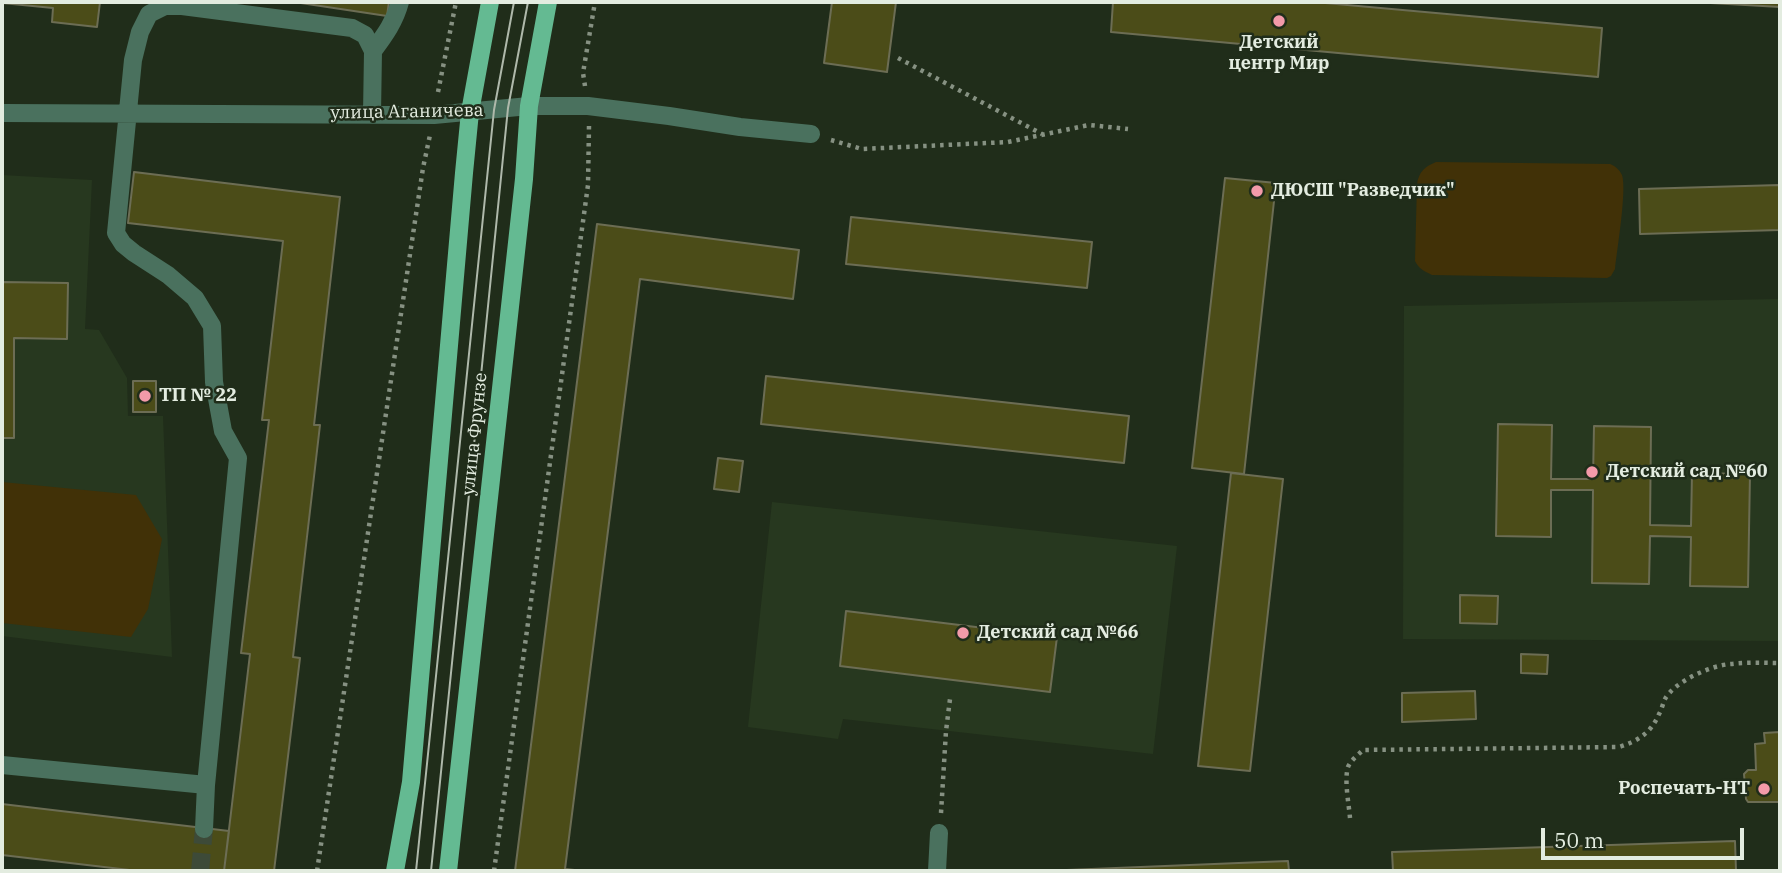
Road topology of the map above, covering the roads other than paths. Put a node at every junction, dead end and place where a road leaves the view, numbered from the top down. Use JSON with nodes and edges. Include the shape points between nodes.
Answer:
{"nodes":[{"id":1,"x":400,"y":2,"type":"edge"},
{"id":2,"x":490,"y":2,"type":"edge"},
{"id":3,"x":548,"y":2,"type":"edge"},
{"id":4,"x":148,"y":8,"type":"edge"},
{"id":5,"x":241,"y":8,"type":"edge"},
{"id":6,"x":373,"y":51,"type":"junction"},
{"id":7,"x":529,"y":106,"type":"junction"},
{"id":8,"x":470,"y":112,"type":"junction"},
{"id":9,"x":2,"y":113,"type":"edge"},
{"id":10,"x":128,"y":114,"type":"junction"},
{"id":11,"x":372,"y":114,"type":"junction"},
{"id":12,"x":811,"y":134,"type":"road end"},
{"id":13,"x":2,"y":765,"type":"edge"},
{"id":14,"x":206,"y":785,"type":"junction"},
{"id":15,"x":204,"y":829,"type":"tunnel mouth"},
{"id":16,"x":939,"y":833,"type":"road end"},
{"id":17,"x":395,"y":871,"type":"edge"},
{"id":18,"x":448,"y":871,"type":"edge"},
{"id":19,"x":937,"y":871,"type":"edge"}],
"edges":[{"from":1,"to":6,"type":"street","via":[[397,15]]},
{"from":2,"to":8,"type":"main road","name":"улица Фрунзе"},
{"from":3,"to":7,"type":"main road","name":"улица Фрунзе"},
{"from":4,"to":5,"type":"street"},
{"from":4,"to":10,"type":"street","via":[[133,60]]},
{"from":5,"to":6,"type":"street","via":[[352,28],[365,35]]},
{"from":6,"to":11,"type":"street"},
{"from":7,"to":8,"type":"street","name":"улица Аганичева"},
{"from":7,"to":12,"type":"street","name":"улица Аганичева","via":[[588,106]]},
{"from":7,"to":18,"type":"main road","name":"улица Фрунзе"},
{"from":8,"to":11,"type":"street","name":"улица Аганичева"},
{"from":8,"to":17,"type":"main road","name":"улица Фрунзе","via":[[411,782]]},
{"from":9,"to":10,"type":"street","name":"улица Аганичева"},
{"from":10,"to":11,"type":"street","name":"улица Аганичева"},
{"from":10,"to":14,"type":"street","via":[[116,233],[122,244],[195,298],[212,326],[214,382],[223,431],[238,458]]},
{"from":13,"to":14,"type":"street"},
{"from":14,"to":15,"type":"street"},
{"from":16,"to":19,"type":"street"}]}
